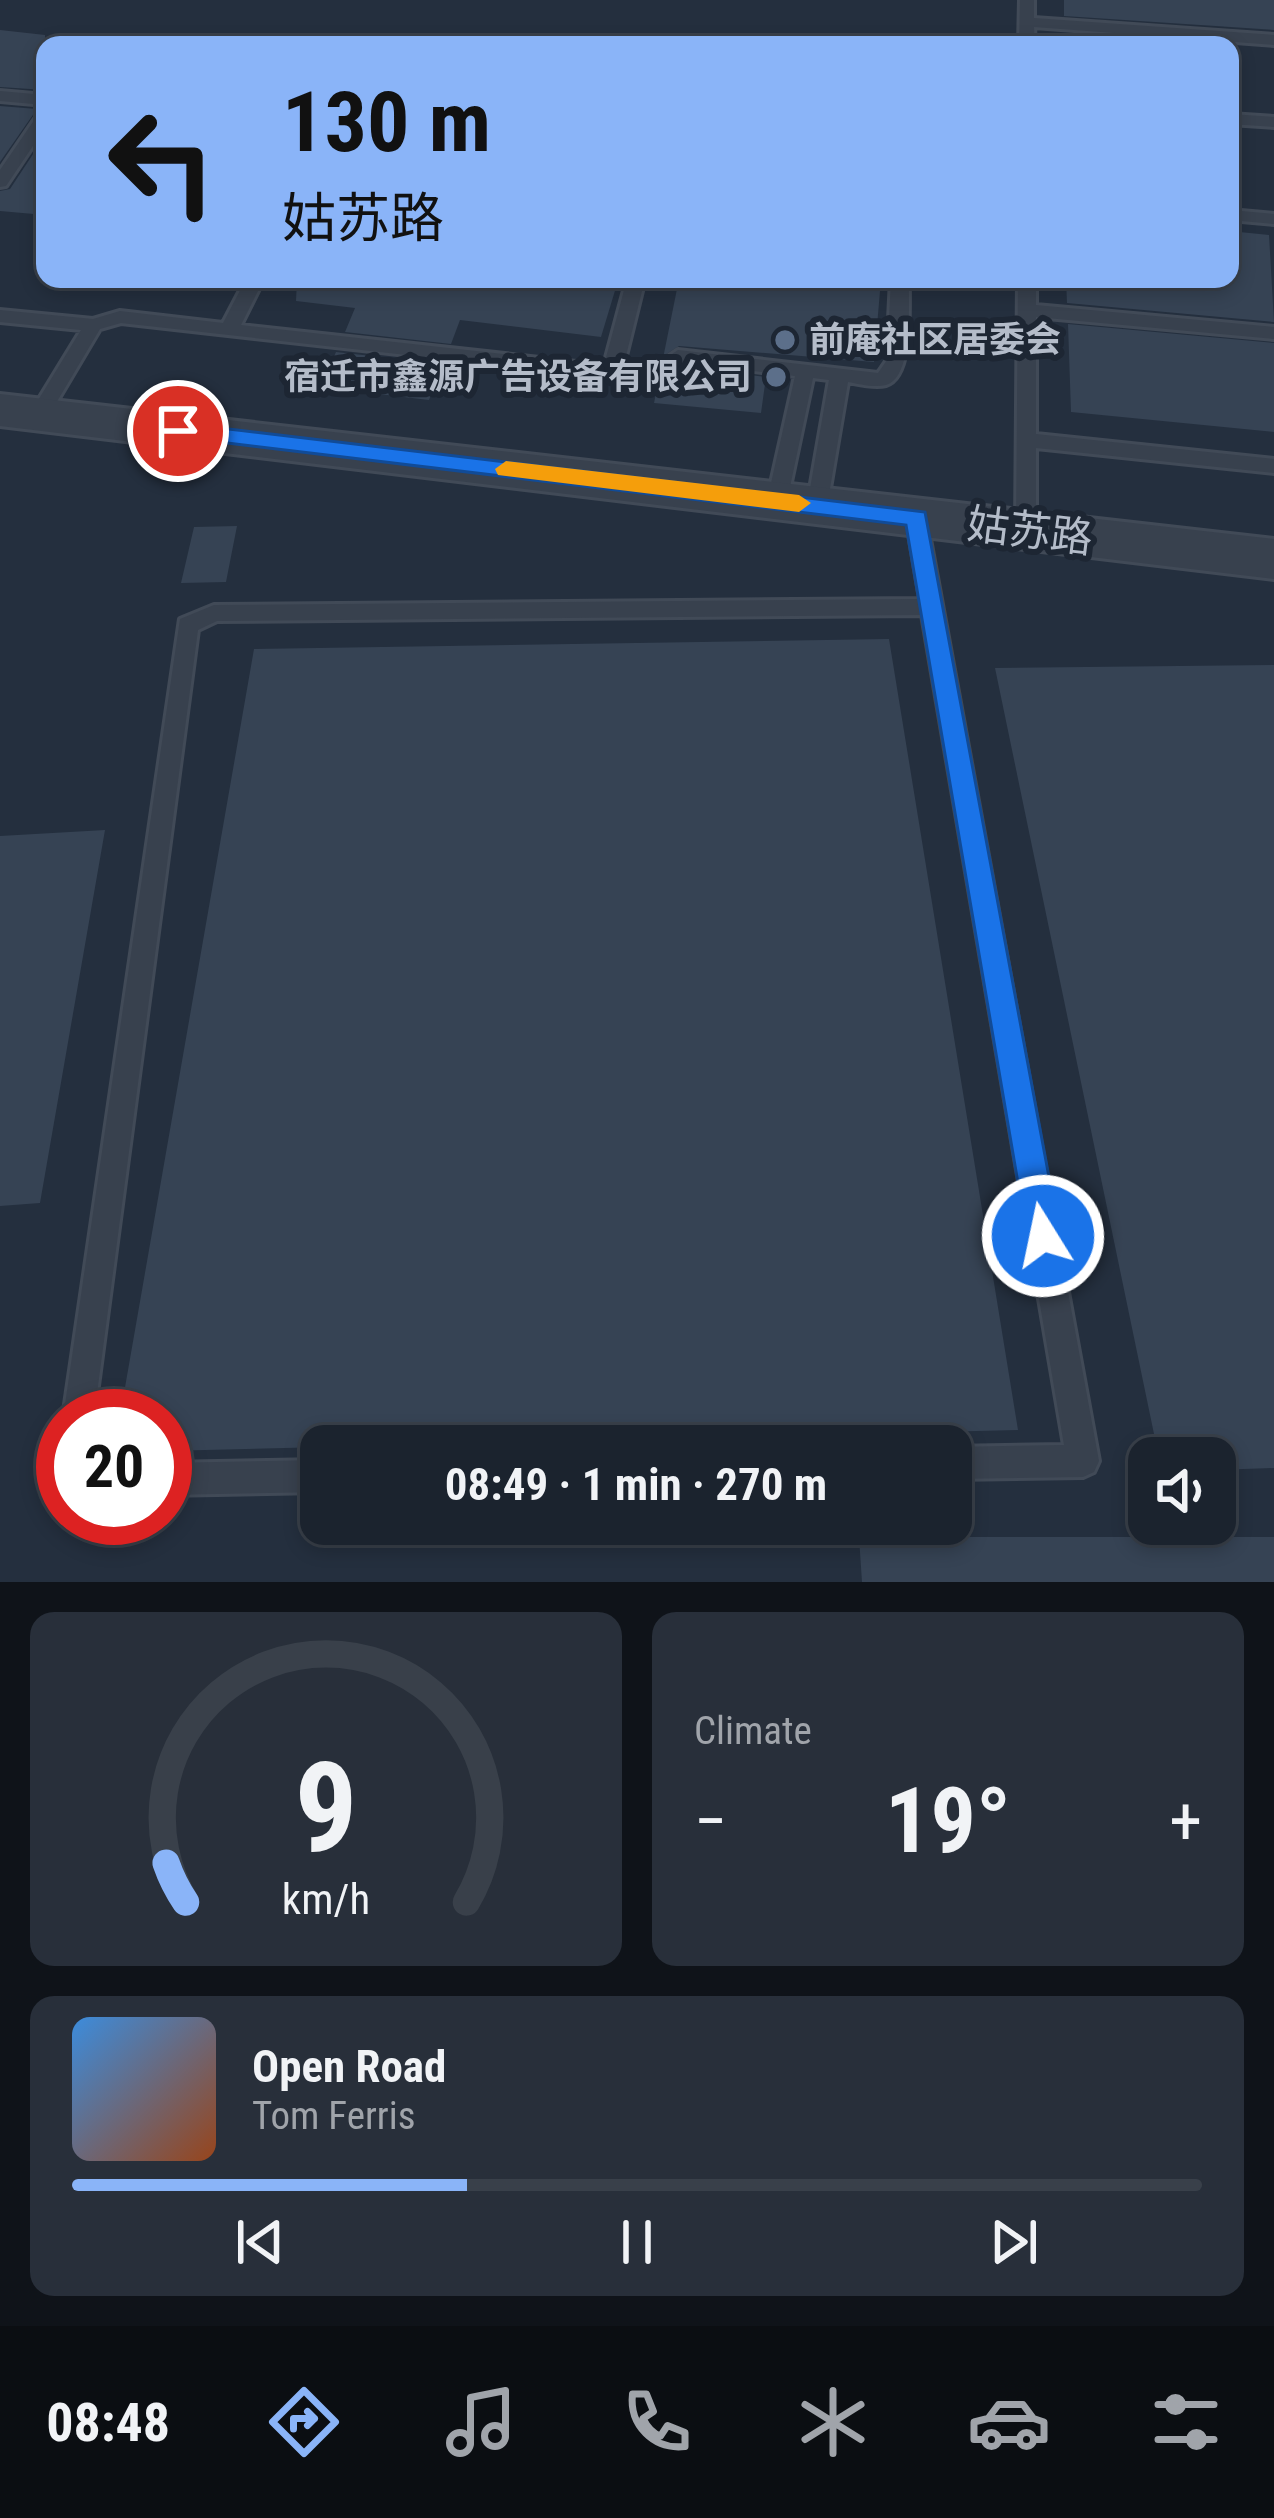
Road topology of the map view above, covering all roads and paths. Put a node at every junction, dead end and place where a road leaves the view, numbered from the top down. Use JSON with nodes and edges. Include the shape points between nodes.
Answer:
{"nodes":[{"id":1,"x":1027,"y":0,"type":"edge"},
{"id":2,"x":1027,"y":22,"type":"junction"},
{"id":3,"x":1027,"y":36,"type":"edge"},
{"id":4,"x":1219,"y":36,"type":"edge"},
{"id":5,"x":1239,"y":37,"type":"edge"},
{"id":6,"x":1274,"y":40,"type":"edge"},
{"id":7,"x":0,"y":96,"type":"edge"},
{"id":8,"x":36,"y":99,"type":"edge"},
{"id":9,"x":1239,"y":121,"type":"edge"},
{"id":10,"x":36,"y":124,"type":"edge"},
{"id":11,"x":1273,"y":128,"type":"edge"},
{"id":12,"x":0,"y":182,"type":"edge"},
{"id":13,"x":1239,"y":216,"type":"edge"},
{"id":14,"x":1274,"y":219,"type":"edge"},
{"id":15,"x":250,"y":288,"type":"edge"},
{"id":16,"x":634,"y":288,"type":"edge"},
{"id":17,"x":899,"y":288,"type":"edge"},
{"id":18,"x":1027,"y":288,"type":"edge"},
{"id":19,"x":1027,"y":310,"type":"junction"},
{"id":20,"x":0,"y":316,"type":"edge"},
{"id":21,"x":93,"y":325,"type":"junction"},
{"id":22,"x":229,"y":329,"type":"junction"},
{"id":23,"x":1274,"y":333,"type":"edge"},
{"id":24,"x":678,"y":356,"type":"dead end"},
{"id":25,"x":805,"y":373,"type":"junction"},
{"id":26,"x":839,"y":377,"type":"junction"},
{"id":27,"x":20,"y":412,"type":"edge"},
{"id":28,"x":1027,"y":440,"type":"junction"},
{"id":29,"x":1274,"y":466,"type":"edge"},
{"id":30,"x":797,"y":503,"type":"junction"},
{"id":31,"x":916,"y":518,"type":"junction"},
{"id":32,"x":1026,"y":530,"type":"junction"},
{"id":33,"x":1274,"y":559,"type":"edge"},
{"id":34,"x":932,"y":607,"type":"junction"},
{"id":35,"x":82,"y":1389,"type":"edge"},
{"id":36,"x":972,"y":1463,"type":"edge"},
{"id":37,"x":300,"y":1476,"type":"edge"},
{"id":38,"x":192,"y":1478,"type":"edge"}],
"edges":[{"from":1,"to":2,"type":"lane"},
{"from":2,"to":3,"type":"lane"},
{"from":2,"to":4,"type":"lane"},
{"from":5,"to":6,"type":"lane"},
{"from":7,"to":8,"type":"lane"},
{"from":9,"to":11,"type":"lane"},
{"from":10,"to":12,"type":"lane"},
{"from":13,"to":14,"type":"lane"},
{"from":15,"to":22,"type":"lane"},
{"from":16,"to":22,"type":"lane","via":[[612,372]]},
{"from":17,"to":26,"type":"lane","via":[[894,368],[880,380]]},
{"from":18,"to":19,"type":"lane"},
{"from":19,"to":23,"type":"lane"},
{"from":19,"to":28,"type":"lane"},
{"from":20,"to":21,"type":"lane"},
{"from":21,"to":22,"type":"lane","via":[[120,317]]},
{"from":21,"to":27,"type":"lane"},
{"from":24,"to":25,"type":"lane"},
{"from":25,"to":26,"type":"lane"},
{"from":25,"to":30,"type":"lane"},
{"from":26,"to":30,"type":"lane"},
{"from":27,"to":30,"type":"street","name":"姑苏路"},
{"from":28,"to":29,"type":"lane"},
{"from":28,"to":32,"type":"lane"},
{"from":30,"to":31,"type":"street","name":"姑苏路"},
{"from":31,"to":32,"type":"street","name":"姑苏路"},
{"from":31,"to":34,"type":"lane"},
{"from":32,"to":33,"type":"street","name":"姑苏路"},
{"from":34,"to":35,"type":"lane","via":[[214,613],[188,625]]},
{"from":34,"to":36,"type":"lane","via":[[1083,1461]]},
{"from":37,"to":38,"type":"lane"}]}
